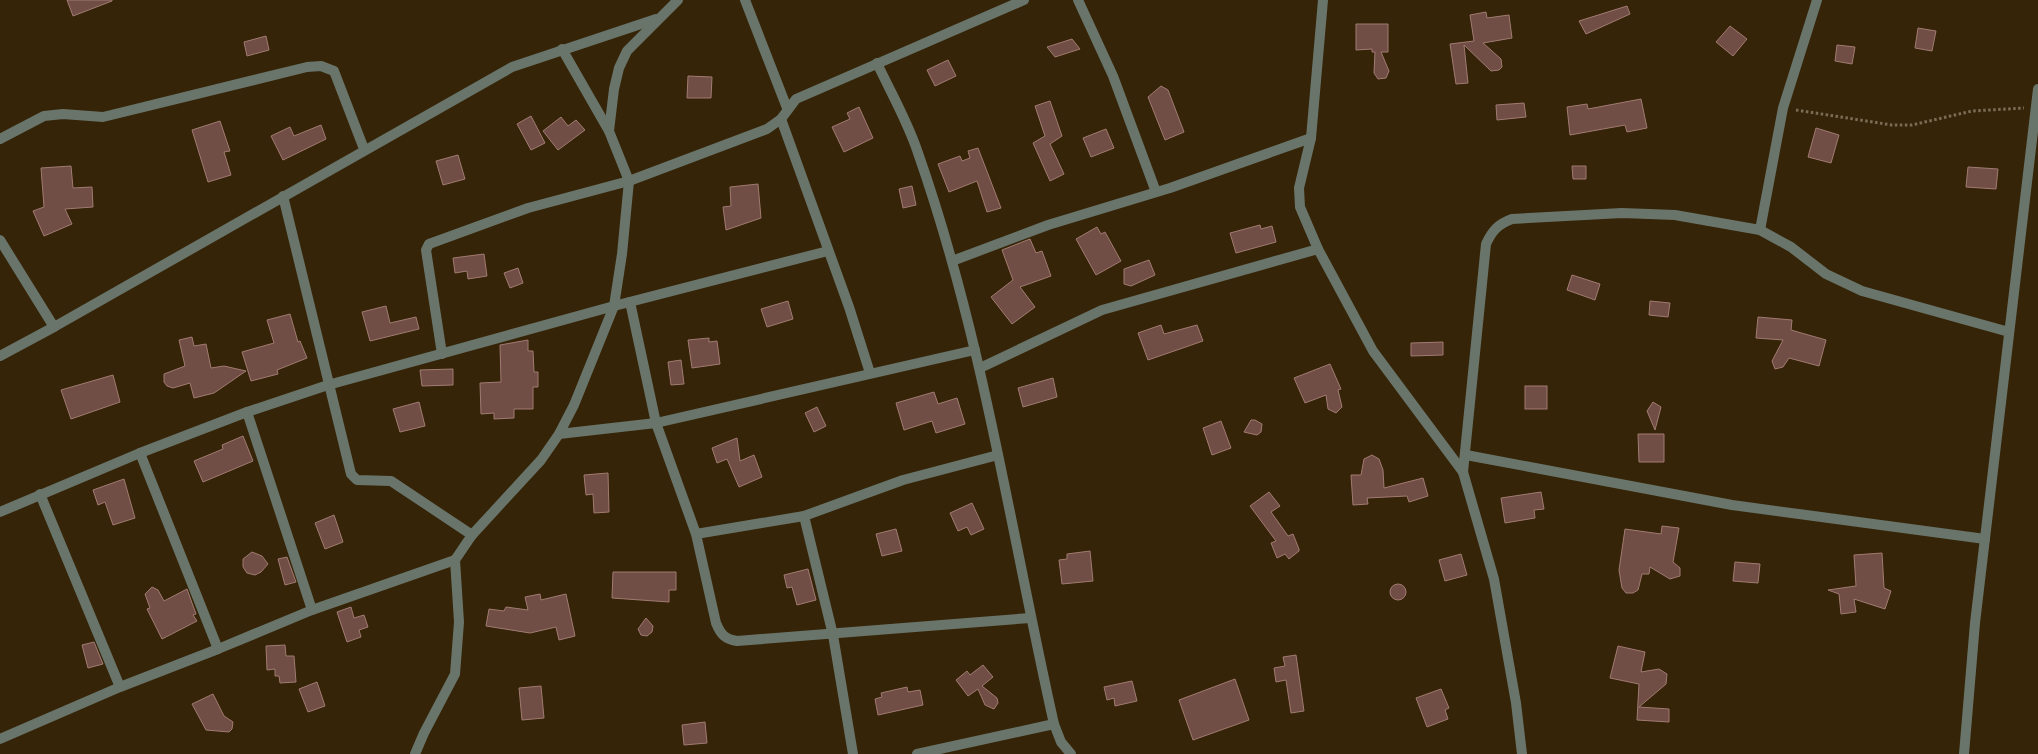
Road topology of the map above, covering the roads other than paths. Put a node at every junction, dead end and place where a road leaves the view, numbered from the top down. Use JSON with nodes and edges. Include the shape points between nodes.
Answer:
{"nodes":[{"id":1,"x":678,"y":0,"type":"edge"},
{"id":2,"x":745,"y":0,"type":"edge"},
{"id":3,"x":1024,"y":0,"type":"edge"},
{"id":4,"x":1078,"y":0,"type":"edge"},
{"id":5,"x":1323,"y":0,"type":"edge"},
{"id":6,"x":1817,"y":0,"type":"edge"},
{"id":7,"x":660,"y":18,"type":"junction"},
{"id":8,"x":562,"y":49,"type":"junction"},
{"id":9,"x":877,"y":63,"type":"junction"},
{"id":10,"x":2038,"y":89,"type":"edge"},
{"id":11,"x":787,"y":108,"type":"junction"},
{"id":12,"x":781,"y":119,"type":"junction"},
{"id":13,"x":609,"y":131,"type":"junction"},
{"id":14,"x":1311,"y":138,"type":"junction"},
{"id":15,"x":0,"y":139,"type":"edge"},
{"id":16,"x":364,"y":149,"type":"junction"},
{"id":17,"x":630,"y":181,"type":"junction"},
{"id":18,"x":1156,"y":192,"type":"junction"},
{"id":19,"x":283,"y":196,"type":"junction"},
{"id":20,"x":1760,"y":230,"type":"junction"},
{"id":21,"x":0,"y":240,"type":"edge"},
{"id":22,"x":1318,"y":249,"type":"junction"},
{"id":23,"x":828,"y":251,"type":"junction"},
{"id":24,"x":952,"y":261,"type":"junction"},
{"id":25,"x":630,"y":302,"type":"junction"},
{"id":26,"x":614,"y":306,"type":"junction"},
{"id":27,"x":54,"y":327,"type":"junction"},
{"id":28,"x":2009,"y":332,"type":"junction"},
{"id":29,"x":976,"y":350,"type":"junction"},
{"id":30,"x":442,"y":354,"type":"junction"},
{"id":31,"x":0,"y":356,"type":"edge"},
{"id":32,"x":980,"y":368,"type":"junction"},
{"id":33,"x":870,"y":373,"type":"junction"},
{"id":34,"x":328,"y":386,"type":"junction"},
{"id":35,"x":247,"y":412,"type":"junction"},
{"id":36,"x":656,"y":423,"type":"junction"},
{"id":37,"x":559,"y":434,"type":"junction"},
{"id":38,"x":140,"y":453,"type":"junction"},
{"id":39,"x":1466,"y":454,"type":"junction"},
{"id":40,"x":998,"y":455,"type":"junction"},
{"id":41,"x":1463,"y":472,"type":"junction"},
{"id":42,"x":40,"y":494,"type":"junction"},
{"id":43,"x":0,"y":512,"type":"edge"},
{"id":44,"x":804,"y":516,"type":"junction"},
{"id":45,"x":696,"y":534,"type":"junction"},
{"id":46,"x":472,"y":535,"type":"junction"},
{"id":47,"x":1985,"y":539,"type":"junction"},
{"id":48,"x":455,"y":560,"type":"junction"},
{"id":49,"x":312,"y":610,"type":"junction"},
{"id":50,"x":1030,"y":618,"type":"junction"},
{"id":51,"x":833,"y":635,"type":"junction"},
{"id":52,"x":218,"y":649,"type":"junction"},
{"id":53,"x":120,"y":687,"type":"junction"},
{"id":54,"x":1054,"y":724,"type":"junction"},
{"id":55,"x":0,"y":739,"type":"edge"},
{"id":56,"x":415,"y":754,"type":"edge"},
{"id":57,"x":853,"y":754,"type":"edge"},
{"id":58,"x":917,"y":754,"type":"edge"},
{"id":59,"x":1071,"y":754,"type":"edge"},
{"id":60,"x":1522,"y":754,"type":"edge"},
{"id":61,"x":1964,"y":754,"type":"edge"}],
"edges":[{"from":1,"to":7,"type":"street"},
{"from":2,"to":11,"type":"street"},
{"from":3,"to":9,"type":"street"},
{"from":4,"to":18,"type":"street","via":[[1113,76]]},
{"from":5,"to":14,"type":"street"},
{"from":6,"to":20,"type":"street","via":[[1783,108]]},
{"from":7,"to":8,"type":"street"},
{"from":7,"to":13,"type":"street","via":[[627,51],[619,68]]},
{"from":8,"to":13,"type":"street"},
{"from":8,"to":16,"type":"street","via":[[512,67]]},
{"from":9,"to":11,"type":"street","via":[[796,99]]},
{"from":9,"to":24,"type":"street","via":[[918,151]]},
{"from":10,"to":28,"type":"street"},
{"from":11,"to":12,"type":"street"},
{"from":12,"to":17,"type":"street","via":[[767,129]]},
{"from":12,"to":23,"type":"street"},
{"from":13,"to":17,"type":"street"},
{"from":14,"to":18,"type":"street"},
{"from":14,"to":22,"type":"street","via":[[1299,188],[1300,207]]},
{"from":15,"to":16,"type":"street","via":[[44,116],[103,117],[321,66],[334,71]]},
{"from":16,"to":19,"type":"street"},
{"from":17,"to":26,"type":"street"},
{"from":17,"to":30,"type":"street","via":[[528,208],[430,244],[426,250]]},
{"from":18,"to":24,"type":"street","via":[[1048,225]]},
{"from":19,"to":27,"type":"street"},
{"from":19,"to":34,"type":"street"},
{"from":20,"to":28,"type":"street","via":[[1791,247],[1826,274],[1862,291]]},
{"from":20,"to":39,"type":"street","via":[[1675,215],[1622,213],[1512,219],[1500,223],[1486,244]]},
{"from":21,"to":27,"type":"street"},
{"from":22,"to":32,"type":"street","via":[[1102,310]]},
{"from":22,"to":41,"type":"street","via":[[1373,351]]},
{"from":23,"to":25,"type":"street"},
{"from":23,"to":33,"type":"street"},
{"from":24,"to":29,"type":"street"},
{"from":25,"to":26,"type":"street"},
{"from":25,"to":36,"type":"street"},
{"from":26,"to":30,"type":"street"},
{"from":26,"to":37,"type":"street"},
{"from":27,"to":31,"type":"street"},
{"from":28,"to":47,"type":"street"},
{"from":29,"to":32,"type":"street"},
{"from":29,"to":33,"type":"street"},
{"from":30,"to":34,"type":"street"},
{"from":32,"to":40,"type":"street"},
{"from":33,"to":36,"type":"street"},
{"from":34,"to":35,"type":"street"},
{"from":34,"to":46,"type":"street","via":[[353,478],[391,481]]},
{"from":35,"to":38,"type":"street"},
{"from":35,"to":49,"type":"street"},
{"from":36,"to":37,"type":"street"},
{"from":36,"to":45,"type":"street"},
{"from":37,"to":46,"type":"street","via":[[541,460]]},
{"from":38,"to":42,"type":"street"},
{"from":38,"to":52,"type":"street"},
{"from":39,"to":41,"type":"street"},
{"from":39,"to":47,"type":"street","via":[[1732,505]]},
{"from":40,"to":44,"type":"street","via":[[903,480]]},
{"from":40,"to":50,"type":"street"},
{"from":41,"to":60,"type":"street","via":[[1494,579]]},
{"from":42,"to":43,"type":"street"},
{"from":42,"to":53,"type":"street"},
{"from":44,"to":45,"type":"street"},
{"from":44,"to":51,"type":"street"},
{"from":45,"to":51,"type":"street","via":[[716,623],[728,640]]},
{"from":46,"to":48,"type":"street"},
{"from":47,"to":61,"type":"street"},
{"from":48,"to":49,"type":"street"},
{"from":48,"to":56,"type":"street","via":[[459,622],[455,674]]},
{"from":49,"to":52,"type":"street"},
{"from":50,"to":51,"type":"street"},
{"from":50,"to":54,"type":"street"},
{"from":51,"to":57,"type":"street"},
{"from":52,"to":53,"type":"street"},
{"from":53,"to":55,"type":"street"},
{"from":54,"to":58,"type":"street"},
{"from":54,"to":59,"type":"street","via":[[1061,742]]}]}
